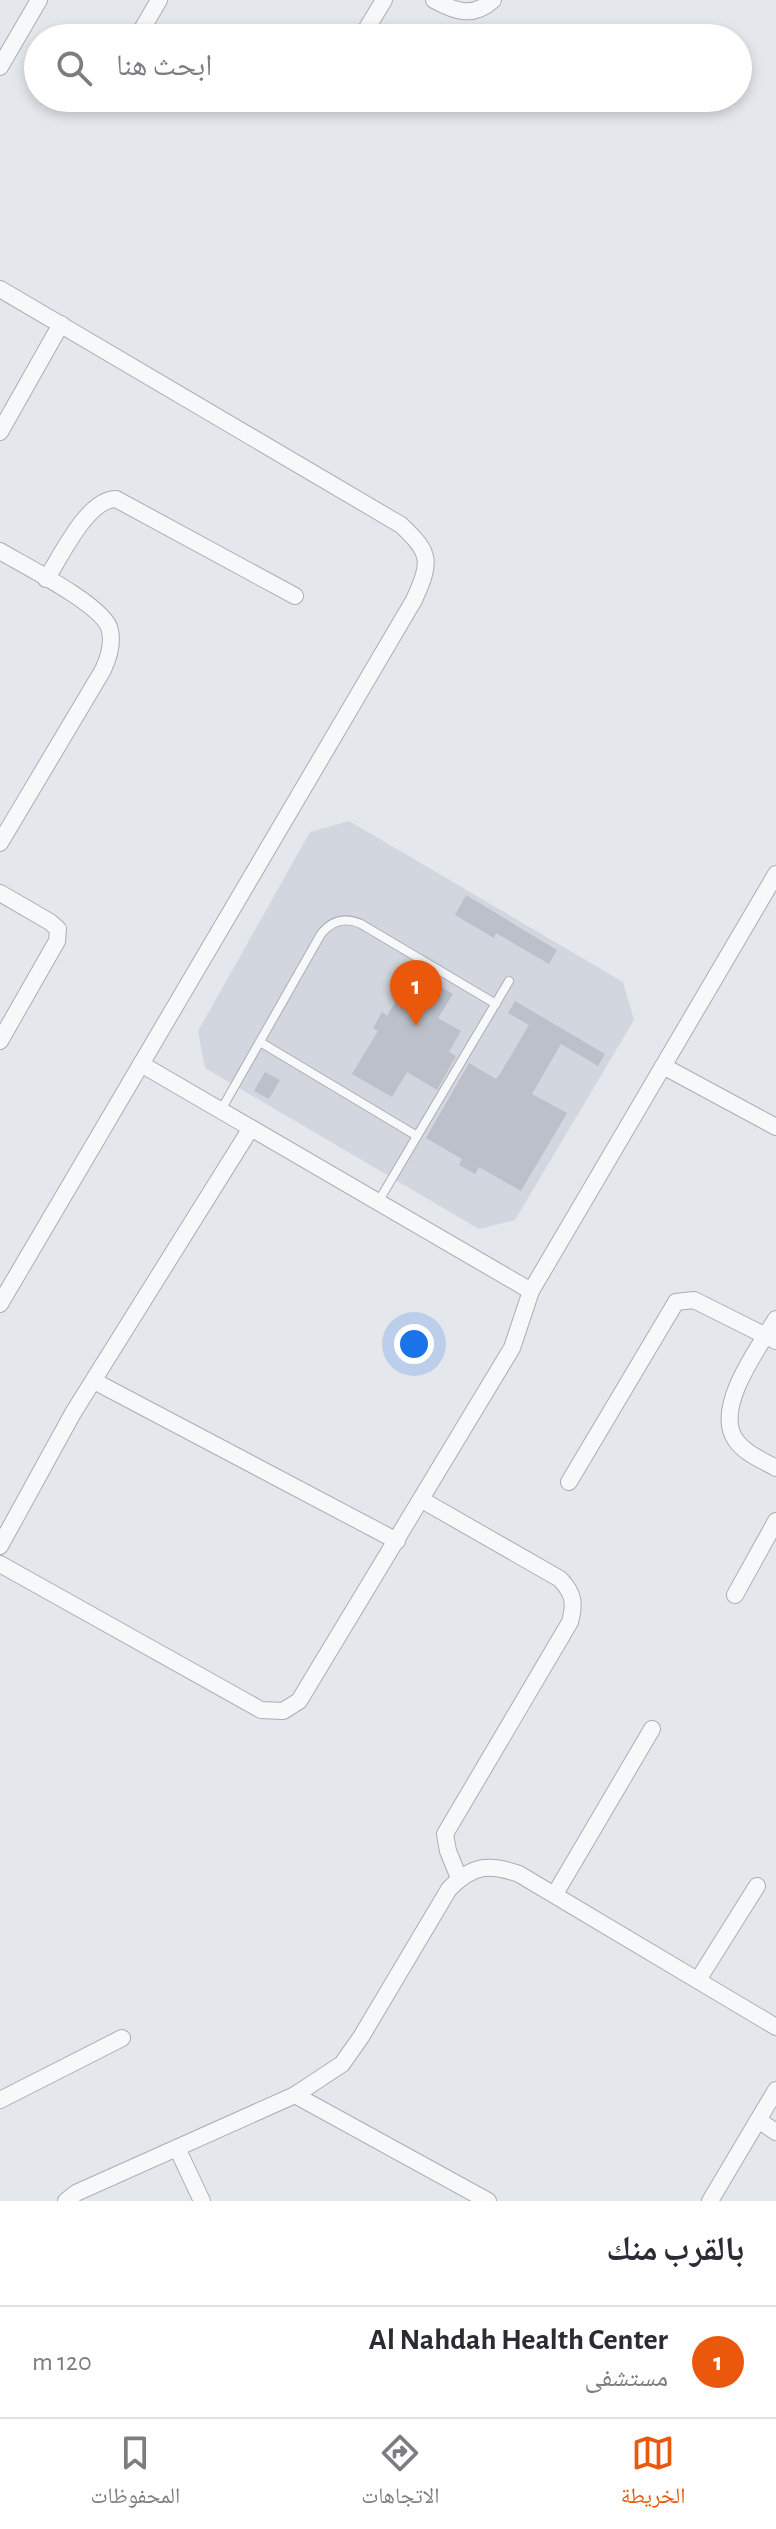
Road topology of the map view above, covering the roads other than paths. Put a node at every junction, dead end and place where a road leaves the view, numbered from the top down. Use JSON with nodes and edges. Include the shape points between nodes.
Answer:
{"nodes":[{"id":1,"x":39,"y":0,"type":"edge"},
{"id":2,"x":159,"y":0,"type":"edge"},
{"id":3,"x":384,"y":0,"type":"edge"},
{"id":4,"x":434,"y":0,"type":"edge"},
{"id":5,"x":493,"y":0,"type":"edge"},
{"id":6,"x":25,"y":24,"type":"edge"},
{"id":7,"x":145,"y":24,"type":"edge"},
{"id":8,"x":369,"y":24,"type":"edge"},
{"id":9,"x":24,"y":26,"type":"edge"},
{"id":10,"x":0,"y":67,"type":"edge"},
{"id":11,"x":0,"y":289,"type":"edge"},
{"id":12,"x":61,"y":324,"type":"junction"},
{"id":13,"x":0,"y":432,"type":"edge"},
{"id":14,"x":0,"y":551,"type":"edge"},
{"id":15,"x":46,"y":579,"type":"junction"},
{"id":16,"x":295,"y":596,"type":"dead end"},
{"id":17,"x":0,"y":843,"type":"edge"},
{"id":18,"x":776,"y":874,"type":"edge"},
{"id":19,"x":0,"y":893,"type":"edge"},
{"id":20,"x":509,"y":981,"type":"dead end"},
{"id":21,"x":496,"y":1004,"type":"junction"},
{"id":22,"x":0,"y":1041,"type":"edge"},
{"id":23,"x":260,"y":1042,"type":"junction"},
{"id":24,"x":141,"y":1064,"type":"junction"},
{"id":25,"x":663,"y":1066,"type":"junction"},
{"id":26,"x":221,"y":1110,"type":"junction"},
{"id":27,"x":776,"y":1127,"type":"edge"},
{"id":28,"x":251,"y":1128,"type":"junction"},
{"id":29,"x":417,"y":1136,"type":"junction"},
{"id":30,"x":378,"y":1202,"type":"junction"},
{"id":31,"x":531,"y":1291,"type":"junction"},
{"id":32,"x":0,"y":1304,"type":"edge"},
{"id":33,"x":776,"y":1319,"type":"edge"},
{"id":34,"x":771,"y":1338,"type":"edge"},
{"id":35,"x":94,"y":1381,"type":"junction"},
{"id":36,"x":776,"y":1468,"type":"edge"},
{"id":37,"x":569,"y":1482,"type":"dead end"},
{"id":38,"x":422,"y":1500,"type":"junction"},
{"id":39,"x":776,"y":1521,"type":"edge"},
{"id":40,"x":397,"y":1541,"type":"junction"},
{"id":41,"x":0,"y":1546,"type":"edge"},
{"id":42,"x":0,"y":1564,"type":"edge"},
{"id":43,"x":735,"y":1595,"type":"dead end"},
{"id":44,"x":652,"y":1729,"type":"dead end"},
{"id":45,"x":459,"y":1878,"type":"junction"},
{"id":46,"x":757,"y":1886,"type":"dead end"},
{"id":47,"x":555,"y":1894,"type":"junction"},
{"id":48,"x":698,"y":1980,"type":"junction"},
{"id":49,"x":776,"y":2027,"type":"edge"},
{"id":50,"x":122,"y":2038,"type":"dead end"},
{"id":51,"x":776,"y":2090,"type":"edge"},
{"id":52,"x":295,"y":2095,"type":"junction"},
{"id":53,"x":0,"y":2100,"type":"edge"},
{"id":54,"x":758,"y":2120,"type":"junction"},
{"id":55,"x":776,"y":2132,"type":"edge"},
{"id":56,"x":177,"y":2148,"type":"junction"},
{"id":57,"x":66,"y":2201,"type":"edge"},
{"id":58,"x":202,"y":2201,"type":"edge"},
{"id":59,"x":488,"y":2201,"type":"edge"},
{"id":60,"x":710,"y":2201,"type":"edge"}],
"edges":[{"from":1,"to":6,"type":"street"},
{"from":2,"to":7,"type":"street"},
{"from":3,"to":8,"type":"street"},
{"from":4,"to":5,"type":"street","via":[[469,13]]},
{"from":9,"to":10,"type":"street"},
{"from":11,"to":12,"type":"street"},
{"from":12,"to":13,"type":"street"},
{"from":12,"to":24,"type":"street","via":[[401,525],[420,542],[426,557],[427,572],[414,600]]},
{"from":14,"to":15,"type":"street"},
{"from":15,"to":16,"type":"street","via":[[88,513],[116,499]]},
{"from":15,"to":17,"type":"street","via":[[102,617],[109,627],[110,655]]},
{"from":18,"to":25,"type":"street"},
{"from":19,"to":22,"type":"street","via":[[58,929],[57,941]]},
{"from":20,"to":21,"type":"lane"},
{"from":21,"to":23,"type":"lane","via":[[361,924],[344,920],[321,934]]},
{"from":21,"to":29,"type":"lane"},
{"from":23,"to":26,"type":"lane"},
{"from":23,"to":29,"type":"lane"},
{"from":24,"to":26,"type":"street"},
{"from":24,"to":32,"type":"street"},
{"from":25,"to":27,"type":"street"},
{"from":25,"to":31,"type":"street"},
{"from":26,"to":28,"type":"street"},
{"from":28,"to":30,"type":"street"},
{"from":28,"to":35,"type":"street"},
{"from":29,"to":30,"type":"lane"},
{"from":30,"to":31,"type":"street"},
{"from":31,"to":38,"type":"street","via":[[512,1348]]},
{"from":33,"to":34,"type":"street"},
{"from":34,"to":36,"type":"street","via":[[735,1392],[730,1421],[736,1441]]},
{"from":34,"to":37,"type":"street","via":[[694,1300],[676,1302]]},
{"from":35,"to":40,"type":"street"},
{"from":35,"to":41,"type":"street"},
{"from":38,"to":40,"type":"street"},
{"from":38,"to":45,"type":"street","via":[[560,1579],[575,1605],[570,1622],[445,1834]]},
{"from":39,"to":43,"type":"street"},
{"from":40,"to":42,"type":"street","via":[[299,1701],[283,1711],[261,1710]]},
{"from":44,"to":47,"type":"street"},
{"from":45,"to":47,"type":"street","via":[[498,1866]]},
{"from":45,"to":52,"type":"street","via":[[342,2064]]},
{"from":46,"to":48,"type":"street"},
{"from":47,"to":48,"type":"street"},
{"from":48,"to":49,"type":"street"},
{"from":50,"to":53,"type":"street"},
{"from":51,"to":54,"type":"street"},
{"from":52,"to":56,"type":"street"},
{"from":52,"to":59,"type":"street"},
{"from":54,"to":55,"type":"street"},
{"from":54,"to":60,"type":"street"},
{"from":56,"to":57,"type":"street"},
{"from":56,"to":58,"type":"street"}]}
